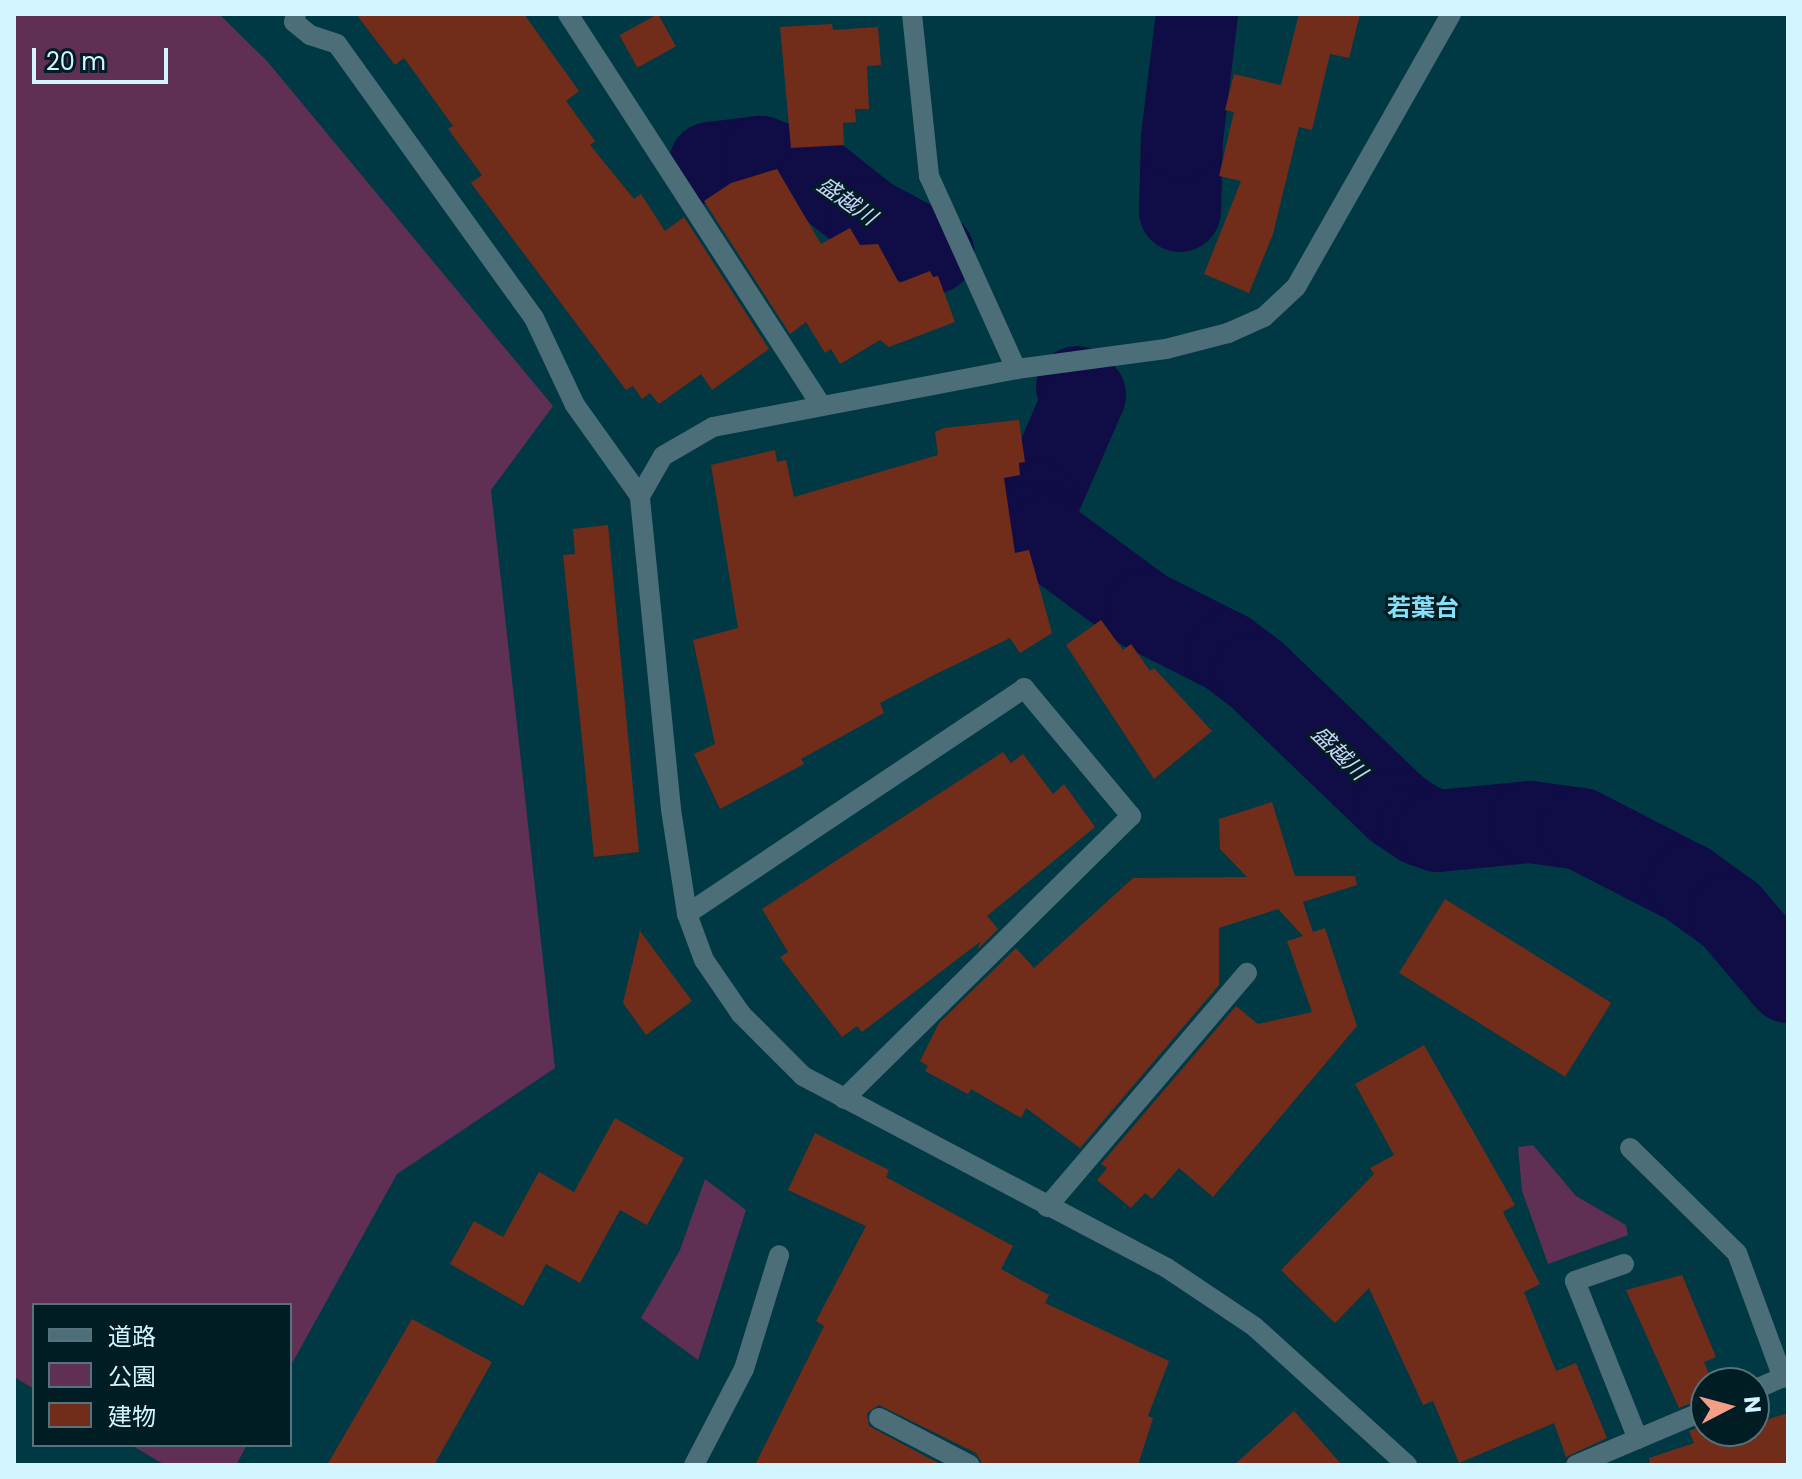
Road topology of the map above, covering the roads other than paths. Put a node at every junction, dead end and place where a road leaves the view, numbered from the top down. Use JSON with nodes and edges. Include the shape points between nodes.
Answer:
{"nodes":[{"id":1,"x":296,"y":14,"type":"edge"},
{"id":2,"x":568,"y":14,"type":"edge"},
{"id":3,"x":912,"y":14,"type":"edge"},
{"id":4,"x":1451,"y":14,"type":"edge"},
{"id":5,"x":1016,"y":369,"type":"junction"},
{"id":6,"x":821,"y":405,"type":"junction"},
{"id":7,"x":640,"y":496,"type":"junction"},
{"id":8,"x":687,"y":914,"type":"junction"},
{"id":9,"x":1247,"y":973,"type":"dead end"},
{"id":10,"x":844,"y":1099,"type":"junction"},
{"id":11,"x":1630,"y":1148,"type":"dead end"},
{"id":12,"x":1047,"y":1207,"type":"junction"},
{"id":13,"x":779,"y":1255,"type":"dead end"},
{"id":14,"x":1624,"y":1264,"type":"dead end"},
{"id":15,"x":1786,"y":1376,"type":"edge"},
{"id":16,"x":1690,"y":1417,"type":"edge"},
{"id":17,"x":879,"y":1418,"type":"dead end"},
{"id":18,"x":1638,"y":1439,"type":"junction"},
{"id":19,"x":694,"y":1465,"type":"edge"},
{"id":20,"x":970,"y":1465,"type":"edge"},
{"id":21,"x":1407,"y":1465,"type":"edge"},
{"id":22,"x":1576,"y":1465,"type":"edge"}],
"edges":[{"from":1,"to":7,"type":"street","via":[[294,22],[310,35],[337,44],[534,318],[575,405]]},
{"from":2,"to":6,"type":"street"},
{"from":3,"to":5,"type":"street","via":[[929,176]]},
{"from":4,"to":5,"type":"street","via":[[1296,287],[1264,317],[1228,333],[1166,349]]},
{"from":5,"to":6,"type":"street"},
{"from":6,"to":7,"type":"street","via":[[713,427],[663,456]]},
{"from":7,"to":8,"type":"street","via":[[671,809]]},
{"from":8,"to":10,"type":"street","via":[[704,960],[741,1014],[803,1076]]},
{"from":8,"to":10,"type":"street","via":[[1024,688],[1131,816]]},
{"from":9,"to":12,"type":"street"},
{"from":10,"to":12,"type":"street"},
{"from":11,"to":15,"type":"street","via":[[1737,1253]]},
{"from":12,"to":21,"type":"street","via":[[1167,1268],[1255,1327]]},
{"from":13,"to":19,"type":"street","via":[[744,1369]]},
{"from":14,"to":18,"type":"street","via":[[1575,1281]]},
{"from":16,"to":18,"type":"street"},
{"from":17,"to":20,"type":"street"},
{"from":18,"to":22,"type":"street"}]}
